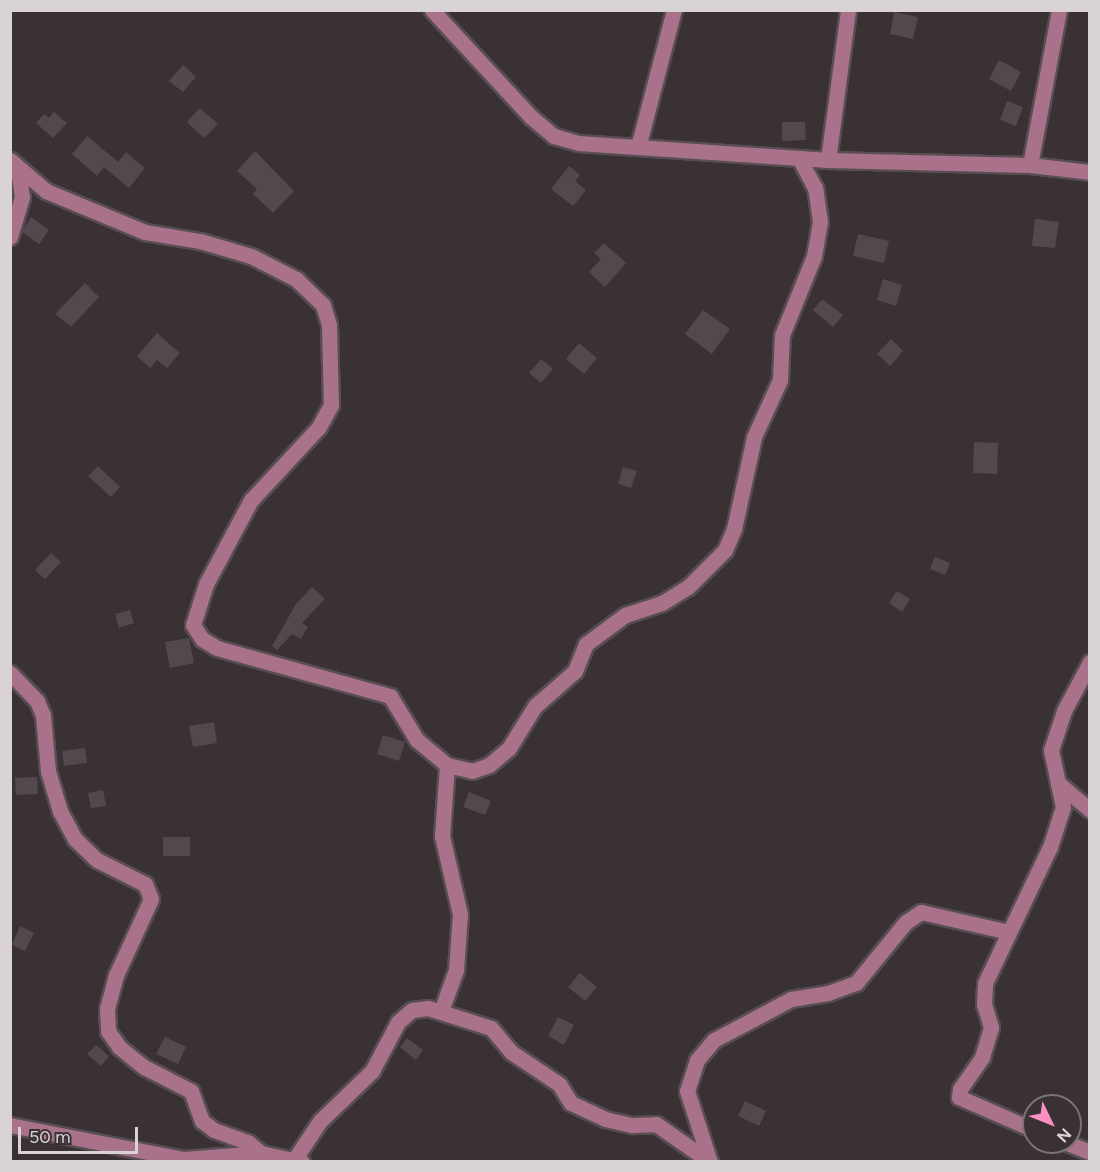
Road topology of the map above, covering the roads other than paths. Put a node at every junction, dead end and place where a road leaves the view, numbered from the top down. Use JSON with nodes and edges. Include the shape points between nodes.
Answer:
{"nodes":[{"id":1,"x":432,"y":10,"type":"edge"},
{"id":2,"x":674,"y":10,"type":"edge"},
{"id":3,"x":848,"y":10,"type":"edge"},
{"id":4,"x":1059,"y":10,"type":"edge"},
{"id":5,"x":639,"y":147,"type":"junction"},
{"id":6,"x":800,"y":158,"type":"junction"},
{"id":7,"x":828,"y":159,"type":"junction"},
{"id":8,"x":14,"y":164,"type":"edge"},
{"id":9,"x":1030,"y":165,"type":"junction"},
{"id":10,"x":1089,"y":172,"type":"edge"},
{"id":11,"x":10,"y":237,"type":"edge"},
{"id":12,"x":1089,"y":662,"type":"edge"},
{"id":13,"x":10,"y":673,"type":"edge"},
{"id":14,"x":16,"y":685,"type":"edge"},
{"id":15,"x":447,"y":765,"type":"junction"},
{"id":16,"x":1058,"y":783,"type":"junction"},
{"id":17,"x":1089,"y":810,"type":"edge"},
{"id":18,"x":1009,"y":932,"type":"junction"},
{"id":19,"x":441,"y":1011,"type":"junction"},
{"id":20,"x":10,"y":1125,"type":"edge"},
{"id":21,"x":1022,"y":1125,"type":"edge"},
{"id":22,"x":261,"y":1153,"type":"junction"},
{"id":23,"x":299,"y":1159,"type":"edge"},
{"id":24,"x":710,"y":1161,"type":"edge"}],
"edges":[{"from":1,"to":5,"type":"street","via":[[531,117],[554,136],[578,143]]},
{"from":2,"to":5,"type":"street"},
{"from":3,"to":7,"type":"street"},
{"from":4,"to":9,"type":"street"},
{"from":5,"to":6,"type":"street"},
{"from":6,"to":7,"type":"street"},
{"from":6,"to":15,"type":"street","via":[[815,188],[818,211],[814,256],[782,335],[780,380],[754,437],[734,529],[725,550],[688,587],[662,603],[624,615],[586,645],[575,671],[536,706],[508,748],[489,765],[472,771]]},
{"from":7,"to":9,"type":"street"},
{"from":8,"to":11,"type":"street","via":[[22,197]]},
{"from":8,"to":15,"type":"street","via":[[46,191],[145,232],[200,241],[251,256],[296,279],[323,305],[329,325],[331,405],[318,428],[251,500],[206,584],[193,624],[202,639],[217,648],[390,696],[417,740]]},
{"from":9,"to":10,"type":"street"},
{"from":12,"to":16,"type":"street","via":[[1064,711],[1051,750]]},
{"from":13,"to":14,"type":"street"},
{"from":14,"to":22,"type":"street","via":[[43,715],[48,771],[60,811],[75,839],[97,860],[145,884],[151,899],[116,975],[107,1010],[108,1031],[119,1047],[144,1067],[191,1091],[202,1120],[208,1125],[249,1143]]},
{"from":15,"to":19,"type":"street","via":[[442,836],[460,914],[456,970]]},
{"from":16,"to":17,"type":"street"},
{"from":16,"to":18,"type":"street","via":[[1063,807],[1050,847]]},
{"from":18,"to":21,"type":"street","via":[[985,983],[984,1004],[991,1027],[982,1058],[960,1089],[960,1097]]},
{"from":18,"to":24,"type":"street","via":[[921,912],[906,922],[856,982],[828,993],[791,999],[714,1040],[697,1060],[687,1091]]},
{"from":19,"to":23,"type":"street","via":[[412,1010],[398,1022],[372,1071],[320,1122]]},
{"from":19,"to":24,"type":"street","via":[[490,1028],[511,1052],[559,1084],[571,1103],[605,1119],[632,1125],[656,1124]]},
{"from":20,"to":22,"type":"street","via":[[183,1159]]},
{"from":22,"to":23,"type":"street"}]}
